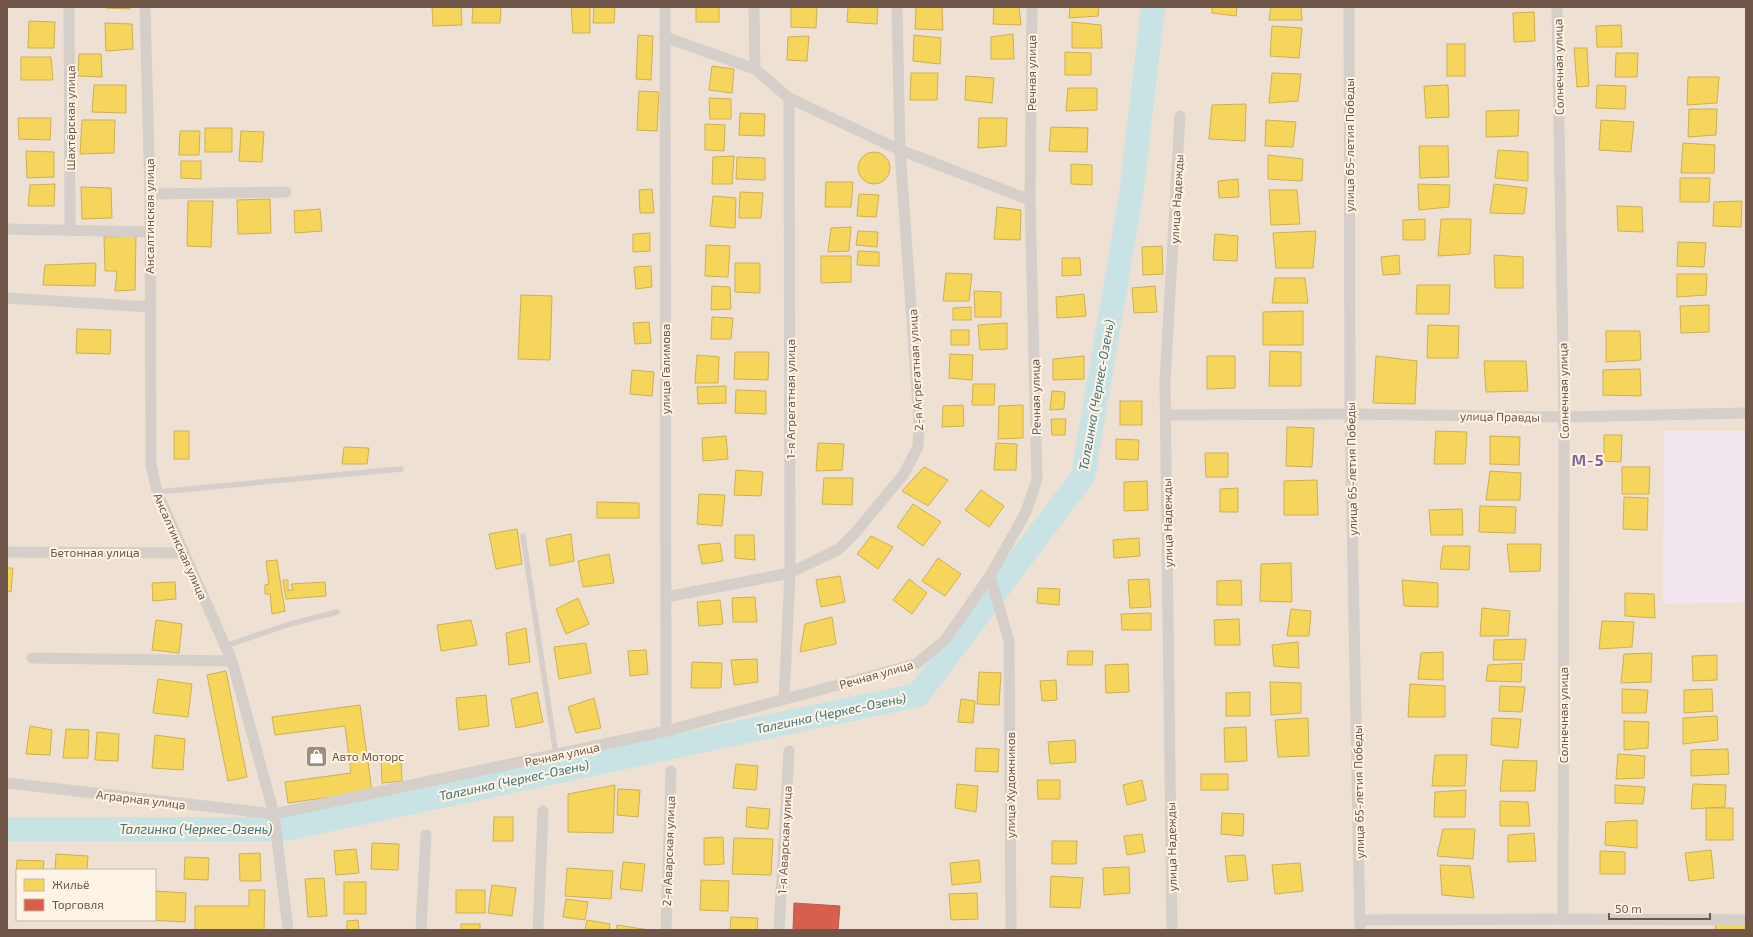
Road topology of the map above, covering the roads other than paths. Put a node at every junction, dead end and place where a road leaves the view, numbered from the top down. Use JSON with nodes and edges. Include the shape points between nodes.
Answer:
{"nodes":[{"id":1,"x":69,"y":7,"type":"edge"},
{"id":2,"x":145,"y":7,"type":"edge"},
{"id":3,"x":665,"y":7,"type":"edge"},
{"id":4,"x":754,"y":7,"type":"edge"},
{"id":5,"x":897,"y":7,"type":"edge"},
{"id":6,"x":1032,"y":7,"type":"edge"},
{"id":7,"x":1349,"y":7,"type":"edge"},
{"id":8,"x":1557,"y":7,"type":"edge"},
{"id":9,"x":665,"y":37,"type":"junction"},
{"id":10,"x":755,"y":69,"type":"junction"},
{"id":11,"x":789,"y":98,"type":"junction"},
{"id":12,"x":1180,"y":116,"type":"dead end"},
{"id":13,"x":900,"y":150,"type":"junction"},
{"id":14,"x":286,"y":192,"type":"dead end"},
{"id":15,"x":150,"y":194,"type":"junction"},
{"id":16,"x":1030,"y":200,"type":"junction"},
{"id":17,"x":7,"y":229,"type":"edge"},
{"id":18,"x":70,"y":229,"type":"junction"},
{"id":19,"x":150,"y":232,"type":"junction"},
{"id":20,"x":7,"y":298,"type":"edge"},
{"id":21,"x":150,"y":307,"type":"junction"},
{"id":22,"x":1746,"y":413,"type":"edge"},
{"id":23,"x":1350,"y":414,"type":"junction"},
{"id":24,"x":1166,"y":415,"type":"junction"},
{"id":25,"x":1564,"y":417,"type":"junction"},
{"id":26,"x":401,"y":469,"type":"dead end"},
{"id":27,"x":156,"y":492,"type":"junction"},
{"id":28,"x":522,"y":536,"type":"dead end"},
{"id":29,"x":7,"y":552,"type":"edge"},
{"id":30,"x":184,"y":553,"type":"junction"},
{"id":31,"x":790,"y":573,"type":"junction"},
{"id":32,"x":990,"y":576,"type":"junction"},
{"id":33,"x":666,"y":597,"type":"junction"},
{"id":34,"x":337,"y":612,"type":"dead end"},
{"id":35,"x":225,"y":646,"type":"junction"},
{"id":36,"x":32,"y":658,"type":"dead end"},
{"id":37,"x":232,"y":661,"type":"junction"},
{"id":38,"x":784,"y":699,"type":"junction"},
{"id":39,"x":666,"y":731,"type":"junction"},
{"id":40,"x":789,"y":750,"type":"dead end"},
{"id":41,"x":556,"y":756,"type":"junction"},
{"id":42,"x":671,"y":771,"type":"dead end"},
{"id":43,"x":7,"y":783,"type":"edge"},
{"id":44,"x":544,"y":811,"type":"dead end"},
{"id":45,"x":274,"y":818,"type":"junction"},
{"id":46,"x":426,"y":835,"type":"dead end"},
{"id":47,"x":1563,"y":919,"type":"junction"},
{"id":48,"x":1746,"y":920,"type":"edge"},
{"id":49,"x":1360,"y":925,"type":"edge"},
{"id":50,"x":288,"y":930,"type":"edge"},
{"id":51,"x":421,"y":930,"type":"edge"},
{"id":52,"x":538,"y":930,"type":"edge"},
{"id":53,"x":666,"y":930,"type":"edge"},
{"id":54,"x":779,"y":930,"type":"edge"},
{"id":55,"x":1011,"y":930,"type":"edge"},
{"id":56,"x":1172,"y":930,"type":"edge"}],
"edges":[{"from":1,"to":18,"type":"street","name":"Шахтёрская улица"},
{"from":2,"to":15,"type":"street","name":"Ансалтинская улица"},
{"from":3,"to":9,"type":"street","name":"улица Галимова"},
{"from":4,"to":10,"type":"street"},
{"from":5,"to":13,"type":"street","name":"2-я Агрегатная улица"},
{"from":6,"to":16,"type":"street","name":"Речная улица"},
{"from":7,"to":23,"type":"street","name":"улица 65-летия Победы"},
{"from":8,"to":25,"type":"street","name":"Солнечная улица"},
{"from":9,"to":10,"type":"street"},
{"from":9,"to":33,"type":"street","name":"улица Галимова"},
{"from":10,"to":11,"type":"street"},
{"from":11,"to":13,"type":"street"},
{"from":11,"to":31,"type":"street","name":"1-я Агрегатная улица"},
{"from":12,"to":24,"type":"street","name":"улица Надежды","via":[[1165,382]]},
{"from":13,"to":16,"type":"street"},
{"from":13,"to":31,"type":"street","name":"2-я Агрегатная улица","via":[[919,421],[918,447],[903,475],[839,549]]},
{"from":14,"to":15,"type":"street"},
{"from":15,"to":19,"type":"street","name":"Ансалтинская улица"},
{"from":16,"to":32,"type":"street","name":"Речная улица","via":[[1037,478],[1026,512]]},
{"from":17,"to":18,"type":"street"},
{"from":18,"to":19,"type":"street"},
{"from":19,"to":21,"type":"street","name":"Ансалтинская улица"},
{"from":20,"to":21,"type":"street"},
{"from":21,"to":27,"type":"street","name":"Ансалтинская улица","via":[[151,464]]},
{"from":22,"to":25,"type":"street","name":"улица Правды"},
{"from":23,"to":24,"type":"street","name":"улица Правды"},
{"from":23,"to":25,"type":"street","name":"улица Правды"},
{"from":23,"to":49,"type":"street","name":"улица 65-летия Победы"},
{"from":24,"to":56,"type":"street","name":"улица Надежды"},
{"from":25,"to":47,"type":"street","name":"Солнечная улица"},
{"from":26,"to":27,"type":"lane"},
{"from":27,"to":30,"type":"street","name":"Ансалтинская улица"},
{"from":28,"to":41,"type":"lane"},
{"from":29,"to":30,"type":"street","name":"Бетонная улица"},
{"from":30,"to":35,"type":"street","name":"Ансалтинская улица"},
{"from":31,"to":33,"type":"street","name":"2-я Агрегатная улица"},
{"from":31,"to":38,"type":"street","name":"1-я Агрегатная улица"},
{"from":32,"to":38,"type":"street","name":"Речная улица","via":[[945,640],[916,664]]},
{"from":32,"to":55,"type":"street","name":"улица Художников","via":[[1009,640]]},
{"from":33,"to":39,"type":"street","name":"улица Галимова"},
{"from":34,"to":35,"type":"lane","via":[[290,624]]},
{"from":35,"to":37,"type":"street","name":"Ансалтинская улица"},
{"from":36,"to":37,"type":"street"},
{"from":37,"to":45,"type":"street","name":"Ансалтинская улица"},
{"from":38,"to":39,"type":"street","name":"Речная улица"},
{"from":39,"to":41,"type":"street","name":"Речная улица"},
{"from":40,"to":54,"type":"street","name":"1-я Аварская улица"},
{"from":41,"to":45,"type":"street","name":"Речная улица"},
{"from":42,"to":53,"type":"street","name":"2-я Аварская улица"},
{"from":43,"to":45,"type":"street","name":"Аграрная улица"},
{"from":44,"to":52,"type":"street"},
{"from":45,"to":50,"type":"street","name":"Ансалтинская улица"},
{"from":46,"to":51,"type":"street"},
{"from":47,"to":48,"type":"street"},
{"from":47,"to":49,"type":"street"}]}
